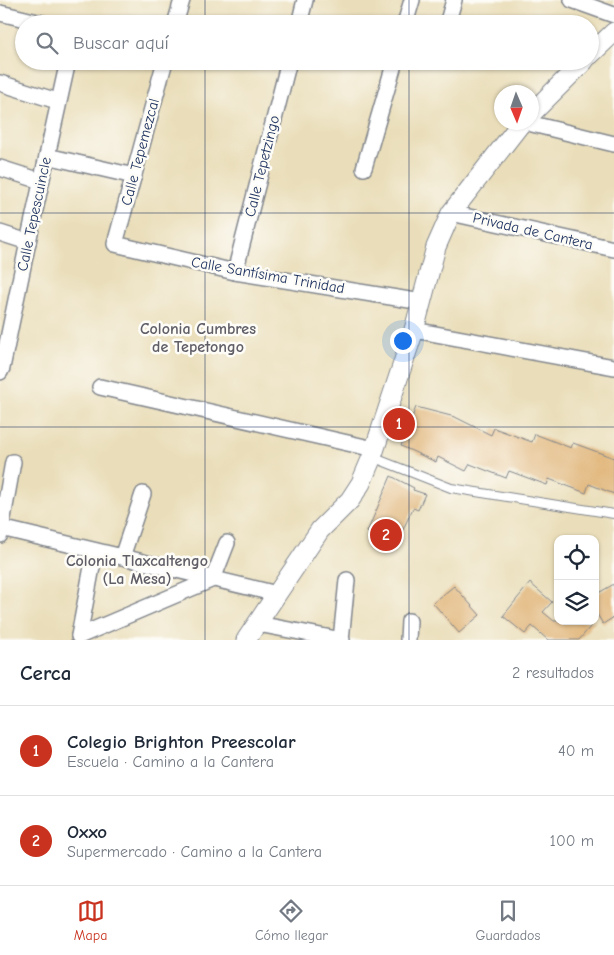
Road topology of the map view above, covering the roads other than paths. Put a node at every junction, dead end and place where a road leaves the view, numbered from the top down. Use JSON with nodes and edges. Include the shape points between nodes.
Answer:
{"nodes":[{"id":1,"x":182,"y":0,"type":"edge"},
{"id":2,"x":305,"y":0,"type":"edge"},
{"id":3,"x":412,"y":0,"type":"edge"},
{"id":4,"x":454,"y":0,"type":"edge"},
{"id":5,"x":572,"y":0,"type":"edge"},
{"id":6,"x":0,"y":13,"type":"edge"},
{"id":7,"x":178,"y":15,"type":"edge"},
{"id":8,"x":301,"y":15,"type":"edge"},
{"id":9,"x":408,"y":15,"type":"edge"},
{"id":10,"x":450,"y":15,"type":"edge"},
{"id":11,"x":614,"y":15,"type":"edge"},
{"id":12,"x":15,"y":17,"type":"edge"},
{"id":13,"x":614,"y":32,"type":"edge"},
{"id":14,"x":599,"y":46,"type":"edge"},
{"id":15,"x":66,"y":70,"type":"edge"},
{"id":16,"x":163,"y":70,"type":"edge"},
{"id":17,"x":287,"y":70,"type":"edge"},
{"id":18,"x":391,"y":70,"type":"edge"},
{"id":19,"x":575,"y":70,"type":"edge"},
{"id":20,"x":0,"y":83,"type":"edge"},
{"id":21,"x":58,"y":102,"type":"junction"},
{"id":22,"x":539,"y":106,"type":"edge"},
{"id":23,"x":539,"y":126,"type":"edge"},
{"id":24,"x":517,"y":130,"type":"edge"},
{"id":25,"x":614,"y":144,"type":"edge"},
{"id":26,"x":47,"y":156,"type":"junction"},
{"id":27,"x":0,"y":168,"type":"edge"},
{"id":28,"x":364,"y":168,"type":"dead end"},
{"id":29,"x":134,"y":176,"type":"junction"},
{"id":30,"x":41,"y":181,"type":"junction"},
{"id":31,"x":451,"y":213,"type":"junction"},
{"id":32,"x":0,"y":233,"type":"edge"},
{"id":33,"x":28,"y":242,"type":"junction"},
{"id":34,"x":115,"y":244,"type":"joint"},
{"id":35,"x":614,"y":249,"type":"edge"},
{"id":36,"x":235,"y":272,"type":"junction"},
{"id":37,"x":422,"y":302,"type":"junction"},
{"id":38,"x":7,"y":312,"type":"edge"},
{"id":39,"x":414,"y":330,"type":"junction"},
{"id":40,"x":614,"y":366,"type":"edge"},
{"id":41,"x":1,"y":370,"type":"edge"},
{"id":42,"x":100,"y":387,"type":"dead end"},
{"id":43,"x":373,"y":453,"type":"junction"},
{"id":44,"x":13,"y":462,"type":"dead end"},
{"id":45,"x":143,"y":494,"type":"dead end"},
{"id":46,"x":614,"y":514,"type":"edge"},
{"id":47,"x":1,"y":531,"type":"edge"},
{"id":48,"x":227,"y":543,"type":"dead end"},
{"id":49,"x":95,"y":551,"type":"junction"},
{"id":50,"x":122,"y":557,"type":"junction"},
{"id":51,"x":212,"y":579,"type":"junction"},
{"id":52,"x":347,"y":580,"type":"dead end"},
{"id":53,"x":277,"y":594,"type":"junction"},
{"id":54,"x":409,"y":621,"type":"dead end"},
{"id":55,"x":258,"y":624,"type":"junction"},
{"id":56,"x":246,"y":640,"type":"edge"},
{"id":57,"x":341,"y":640,"type":"edge"},
{"id":58,"x":408,"y":640,"type":"edge"}],
"edges":[{"from":1,"to":7,"type":"street"},
{"from":2,"to":8,"type":"street"},
{"from":3,"to":9,"type":"street"},
{"from":4,"to":10,"type":"street"},
{"from":5,"to":11,"type":"street"},
{"from":6,"to":12,"type":"street"},
{"from":13,"to":14,"type":"street"},
{"from":15,"to":21,"type":"street","name":"Calle Tepescuincle"},
{"from":16,"to":29,"type":"street","name":"Calle Tepemezcal"},
{"from":17,"to":36,"type":"street","name":"Calle Tepetzingo"},
{"from":18,"to":28,"type":"street"},
{"from":19,"to":22,"type":"street"},
{"from":20,"to":21,"type":"street"},
{"from":21,"to":26,"type":"street","name":"Calle Tepescuincle"},
{"from":23,"to":25,"type":"street"},
{"from":24,"to":31,"type":"street"},
{"from":26,"to":29,"type":"street"},
{"from":26,"to":30,"type":"street","name":"Calle Tepescuincle"},
{"from":27,"to":30,"type":"street"},
{"from":29,"to":34,"type":"street","name":"Calle Tepemezcal"},
{"from":30,"to":33,"type":"street","name":"Calle Tepescuincle"},
{"from":31,"to":35,"type":"street","name":"Privada de Cantera"},
{"from":31,"to":37,"type":"street","via":[[436,247]]},
{"from":32,"to":33,"type":"street"},
{"from":33,"to":38,"type":"street","name":"Calle Tepescuincle"},
{"from":34,"to":36,"type":"street","name":"Calle Santísima Trinidad"},
{"from":36,"to":37,"type":"street","name":"Calle Santísima Trinidad"},
{"from":37,"to":39,"type":"street"},
{"from":38,"to":41,"type":"street","name":"Calle Tepescuincle"},
{"from":39,"to":40,"type":"street"},
{"from":39,"to":43,"type":"street"},
{"from":42,"to":43,"type":"street"},
{"from":43,"to":46,"type":"lane","via":[[394,466],[452,488]]},
{"from":43,"to":53,"type":"street","via":[[350,500],[320,530]]},
{"from":44,"to":47,"type":"street"},
{"from":45,"to":50,"type":"street"},
{"from":47,"to":49,"type":"street"},
{"from":48,"to":51,"type":"street"},
{"from":49,"to":50,"type":"street"},
{"from":49,"to":51,"type":"street","via":[[79,636]]},
{"from":50,"to":51,"type":"street"},
{"from":51,"to":53,"type":"street"},
{"from":52,"to":57,"type":"street"},
{"from":53,"to":55,"type":"street"},
{"from":54,"to":58,"type":"street"},
{"from":55,"to":56,"type":"street"},
{"from":55,"to":57,"type":"street"}]}
